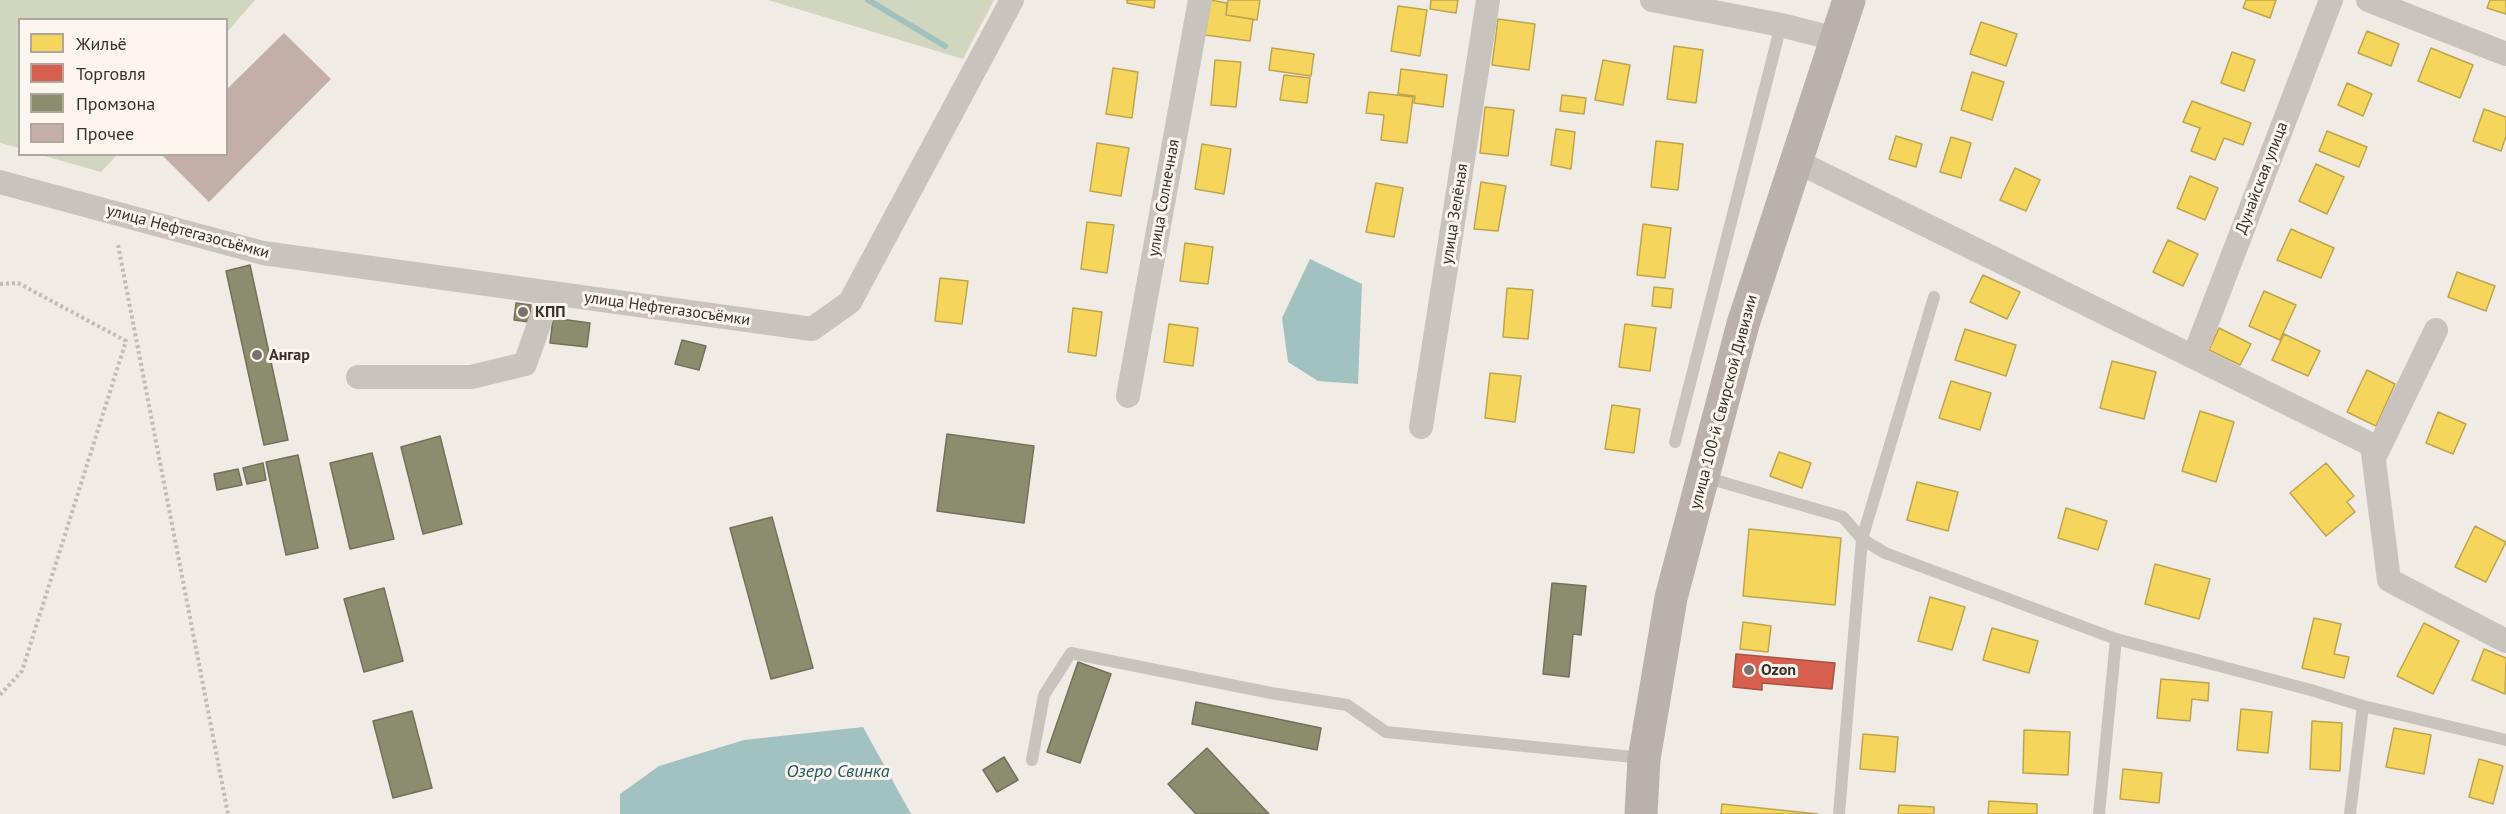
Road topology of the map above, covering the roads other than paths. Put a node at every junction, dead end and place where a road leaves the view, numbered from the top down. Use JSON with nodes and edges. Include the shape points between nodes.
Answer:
{"nodes":[{"id":1,"x":1012,"y":0,"type":"edge"},
{"id":2,"x":1200,"y":0,"type":"edge"},
{"id":3,"x":1488,"y":0,"type":"edge"},
{"id":4,"x":1652,"y":0,"type":"edge"},
{"id":5,"x":1849,"y":0,"type":"edge"},
{"id":6,"x":2331,"y":0,"type":"edge"},
{"id":7,"x":2368,"y":0,"type":"edge"},
{"id":8,"x":1781,"y":25,"type":"junction"},
{"id":9,"x":1836,"y":39,"type":"junction"},
{"id":10,"x":2506,"y":54,"type":"edge"},
{"id":11,"x":1798,"y":162,"type":"junction"},
{"id":12,"x":0,"y":182,"type":"edge"},
{"id":13,"x":550,"y":293,"type":"junction"},
{"id":14,"x":1934,"y":297,"type":"dead end"},
{"id":15,"x":2436,"y":330,"type":"dead end"},
{"id":16,"x":2194,"y":356,"type":"junction"},
{"id":17,"x":358,"y":377,"type":"dead end"},
{"id":18,"x":1128,"y":396,"type":"dead end"},
{"id":19,"x":1421,"y":427,"type":"dead end"},
{"id":20,"x":1675,"y":442,"type":"dead end"},
{"id":21,"x":2374,"y":458,"type":"junction"},
{"id":22,"x":1703,"y":477,"type":"junction"},
{"id":23,"x":1863,"y":539,"type":"junction"},
{"id":24,"x":2116,"y":639,"type":"junction"},
{"id":25,"x":2506,"y":641,"type":"edge"},
{"id":26,"x":2363,"y":706,"type":"junction"},
{"id":27,"x":2506,"y":740,"type":"edge"},
{"id":28,"x":1644,"y":759,"type":"junction"},
{"id":29,"x":1032,"y":760,"type":"dead end"},
{"id":30,"x":1641,"y":814,"type":"edge"},
{"id":31,"x":1839,"y":814,"type":"edge"},
{"id":32,"x":2099,"y":814,"type":"edge"},
{"id":33,"x":2350,"y":814,"type":"edge"}],
"edges":[{"from":1,"to":13,"type":"street","name":"улица Нефтегазосъёмки","via":[[850,302],[812,329]]},
{"from":2,"to":18,"type":"street","name":"улица Солнечная"},
{"from":3,"to":19,"type":"street","name":"улица Зелёная"},
{"from":4,"to":8,"type":"street"},
{"from":5,"to":9,"type":"main road","name":"улица 100-й Свирской Дивизии"},
{"from":6,"to":16,"type":"street","name":"Дунайская улица"},
{"from":7,"to":10,"type":"street"},
{"from":8,"to":9,"type":"street"},
{"from":8,"to":20,"type":"lane"},
{"from":9,"to":11,"type":"main road","name":"улица 100-й Свирской Дивизии"},
{"from":11,"to":16,"type":"street"},
{"from":11,"to":22,"type":"main road","name":"улица 100-й Свирской Дивизии","via":[[1743,324]]},
{"from":12,"to":13,"type":"street","name":"улица Нефтегазосъёмки","via":[[263,253]]},
{"from":13,"to":17,"type":"street","via":[[525,364],[471,377]]},
{"from":14,"to":23,"type":"lane"},
{"from":15,"to":21,"type":"street"},
{"from":16,"to":21,"type":"street","via":[[2372,445]]},
{"from":21,"to":25,"type":"street","via":[[2389,580]]},
{"from":22,"to":23,"type":"lane","via":[[1844,517]]},
{"from":22,"to":28,"type":"main road","name":"улица 100-й Свирской Дивизии","via":[[1671,598]]},
{"from":23,"to":24,"type":"lane","via":[[1885,553]]},
{"from":23,"to":31,"type":"lane"},
{"from":24,"to":26,"type":"lane"},
{"from":24,"to":32,"type":"lane"},
{"from":26,"to":27,"type":"lane"},
{"from":26,"to":33,"type":"lane"},
{"from":28,"to":29,"type":"lane","via":[[1386,732],[1347,705],[1071,653],[1044,695]]},
{"from":28,"to":30,"type":"main road","name":"улица 100-й Свирской Дивизии"}]}
